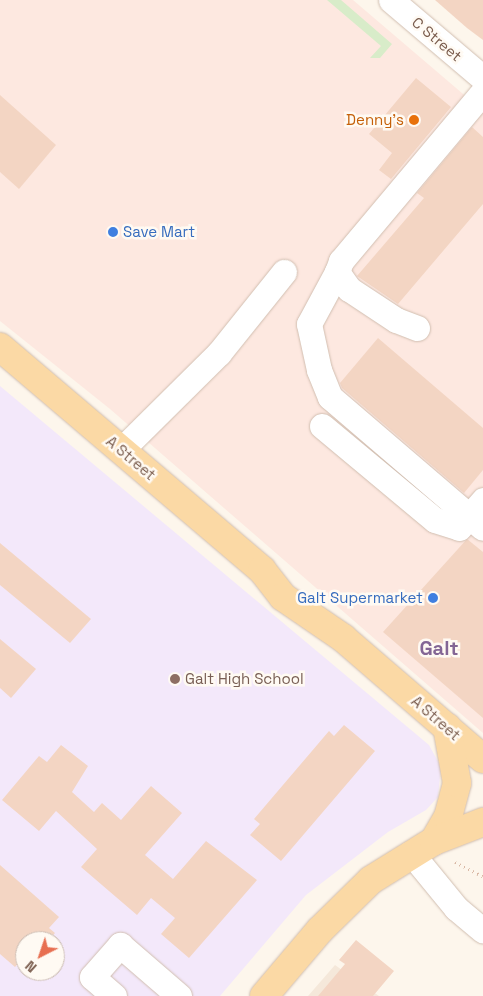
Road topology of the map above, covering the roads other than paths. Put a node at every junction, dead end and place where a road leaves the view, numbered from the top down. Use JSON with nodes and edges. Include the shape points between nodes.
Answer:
{"nodes":[{"id":1,"x":391,"y":0,"type":"edge"},
{"id":2,"x":483,"y":78,"type":"edge"},
{"id":3,"x":483,"y":92,"type":"edge"},
{"id":4,"x":284,"y":272,"type":"dead end"},
{"id":5,"x":337,"y":272,"type":"junction"},
{"id":6,"x":417,"y":328,"type":"dead end"},
{"id":7,"x":2,"y":353,"type":"edge"},
{"id":8,"x":322,"y":426,"type":"dead end"},
{"id":9,"x":121,"y":450,"type":"junction"},
{"id":10,"x":474,"y":518,"type":"edge"},
{"id":11,"x":447,"y":727,"type":"junction"},
{"id":12,"x":483,"y":759,"type":"edge"},
{"id":13,"x":483,"y":822,"type":"edge"},
{"id":14,"x":423,"y":847,"type":"junction"},
{"id":15,"x":483,"y":931,"type":"edge"},
{"id":16,"x":483,"y":938,"type":"edge"},
{"id":17,"x":483,"y":944,"type":"edge"},
{"id":18,"x":114,"y":996,"type":"edge"},
{"id":19,"x":179,"y":996,"type":"edge"},
{"id":20,"x":264,"y":996,"type":"edge"}],
"edges":[{"from":1,"to":2,"type":"street","name":"C Street"},
{"from":3,"to":5,"type":"street","via":[[341,261]]},
{"from":4,"to":9,"type":"street","via":[[218,353]]},
{"from":5,"to":6,"type":"street","via":[[349,289],[396,320]]},
{"from":5,"to":10,"type":"street","via":[[309,324],[330,397]]},
{"from":7,"to":9,"type":"main road","name":"A Street"},
{"from":8,"to":10,"type":"street","via":[[436,520]]},
{"from":9,"to":11,"type":"main road","name":"A Street","via":[[262,570],[283,598],[343,638]]},
{"from":11,"to":12,"type":"main road","name":"A Street"},
{"from":11,"to":14,"type":"main road","via":[[457,783],[448,818]]},
{"from":13,"to":14,"type":"main road"},
{"from":14,"to":15,"type":"street","via":[[456,908]]},
{"from":14,"to":20,"type":"main road","via":[[346,902]]},
{"from":16,"to":17,"type":"street"},
{"from":18,"to":19,"type":"street","via":[[92,977],[120,945]]}]}
